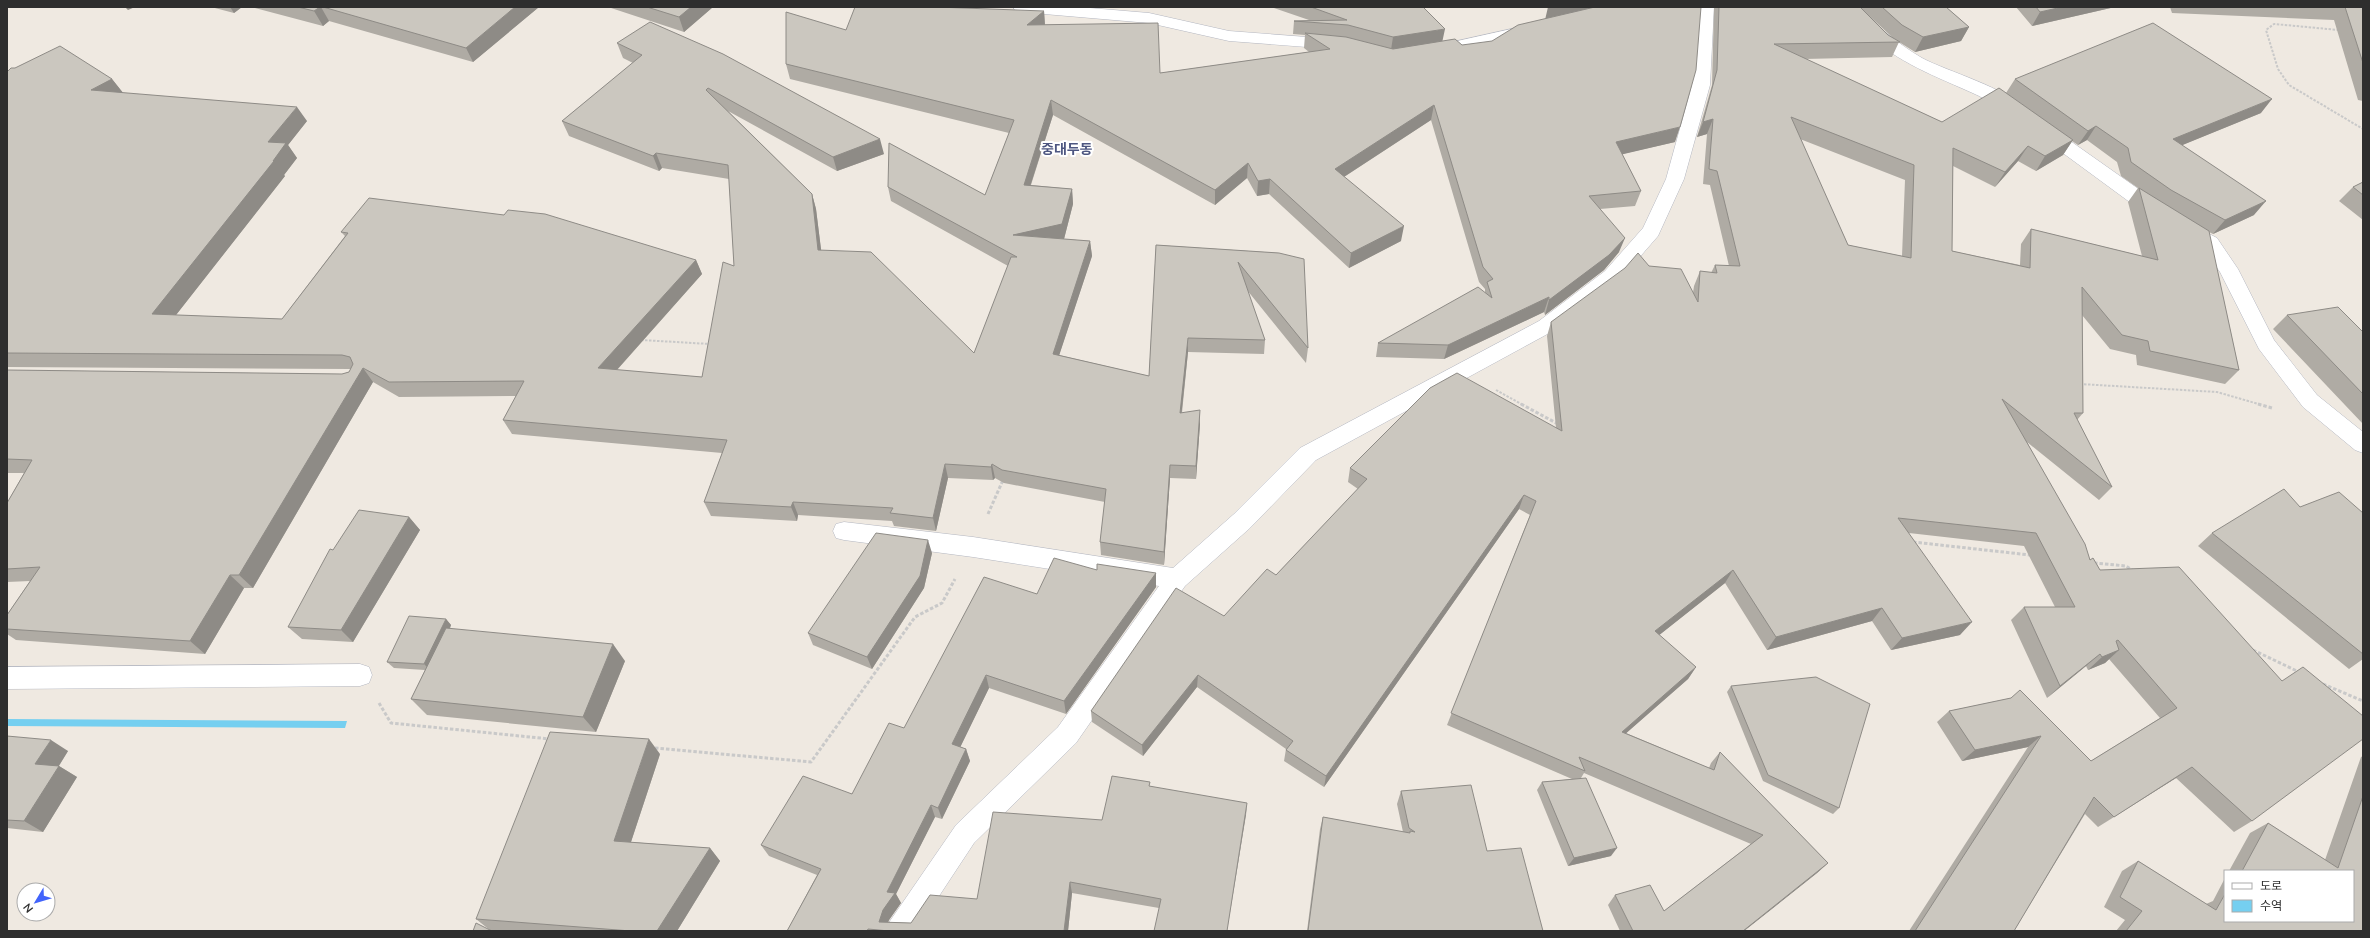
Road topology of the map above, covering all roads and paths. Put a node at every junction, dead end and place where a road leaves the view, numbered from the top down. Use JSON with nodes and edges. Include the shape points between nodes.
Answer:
{"nodes":[{"id":1,"x":1021,"y":7,"type":"edge"},
{"id":2,"x":1706,"y":7,"type":"edge"},
{"id":3,"x":1848,"y":7,"type":"edge"},
{"id":4,"x":1545,"y":26,"type":"edge"},
{"id":5,"x":2344,"y":31,"type":"dead end"},
{"id":6,"x":1346,"y":45,"type":"edge"},
{"id":7,"x":1414,"y":54,"type":"edge"},
{"id":8,"x":2363,"y":129,"type":"edge"},
{"id":9,"x":639,"y":340,"type":"edge"},
{"id":10,"x":717,"y":344,"type":"edge"},
{"id":11,"x":1460,"y":371,"type":"junction"},
{"id":12,"x":2074,"y":384,"type":"edge"},
{"id":13,"x":2310,"y":401,"type":"junction"},
{"id":14,"x":1565,"y":428,"type":"edge"},
{"id":15,"x":2363,"y":444,"type":"edge"},
{"id":16,"x":1004,"y":472,"type":"edge"},
{"id":17,"x":844,"y":531,"type":"dead end"},
{"id":18,"x":1905,"y":540,"type":"edge"},
{"id":19,"x":973,"y":547,"type":"junction"},
{"id":20,"x":2031,"y":555,"type":"dead end"},
{"id":21,"x":2087,"y":562,"type":"edge"},
{"id":22,"x":2133,"y":571,"type":"edge"},
{"id":23,"x":1177,"y":579,"type":"junction"},
{"id":24,"x":2250,"y":648,"type":"edge"},
{"id":25,"x":360,"y":675,"type":"joint"},
{"id":26,"x":2305,"y":675,"type":"edge"},
{"id":27,"x":7,"y":678,"type":"edge"},
{"id":28,"x":2319,"y":682,"type":"edge"},
{"id":29,"x":2363,"y":701,"type":"edge"},
{"id":30,"x":558,"y":740,"type":"edge"},
{"id":31,"x":653,"y":748,"type":"dead end"},
{"id":32,"x":900,"y":931,"type":"edge"}],
"edges":[{"from":1,"to":6,"type":"street","via":[[1149,18],[1229,36]]},
{"from":2,"to":11,"type":"street","via":[[1701,85],[1675,178],[1651,231],[1612,276],[1546,326]]},
{"from":3,"to":13,"type":"street","via":[[1888,45],[1928,68],[1999,98],[2152,209],[2210,243],[2228,269],[2266,344]]},
{"from":4,"to":7,"type":"street"},
{"from":5,"to":8,"type":"path","via":[[2274,24],[2266,30],[2278,69],[2289,85]]},
{"from":9,"to":10,"type":"path"},
{"from":11,"to":14,"type":"path"},
{"from":11,"to":23,"type":"street","via":[[1308,454],[1242,521]]},
{"from":12,"to":13,"type":"path","via":[[2217,392],[2272,408]]},
{"from":13,"to":15,"type":"street"},
{"from":16,"to":19,"type":"path","via":[[1004,479]]},
{"from":17,"to":19,"type":"street"},
{"from":18,"to":20,"type":"path"},
{"from":19,"to":23,"type":"street"},
{"from":19,"to":31,"type":"path","via":[[942,603],[915,616],[811,762]]},
{"from":21,"to":22,"type":"path","via":[[2126,566]]},
{"from":23,"to":32,"type":"street","via":[[1067,735],[965,834]]},
{"from":24,"to":26,"type":"path"},
{"from":25,"to":27,"type":"street"},
{"from":25,"to":30,"type":"path","via":[[391,723]]},
{"from":28,"to":29,"type":"path"}]}
